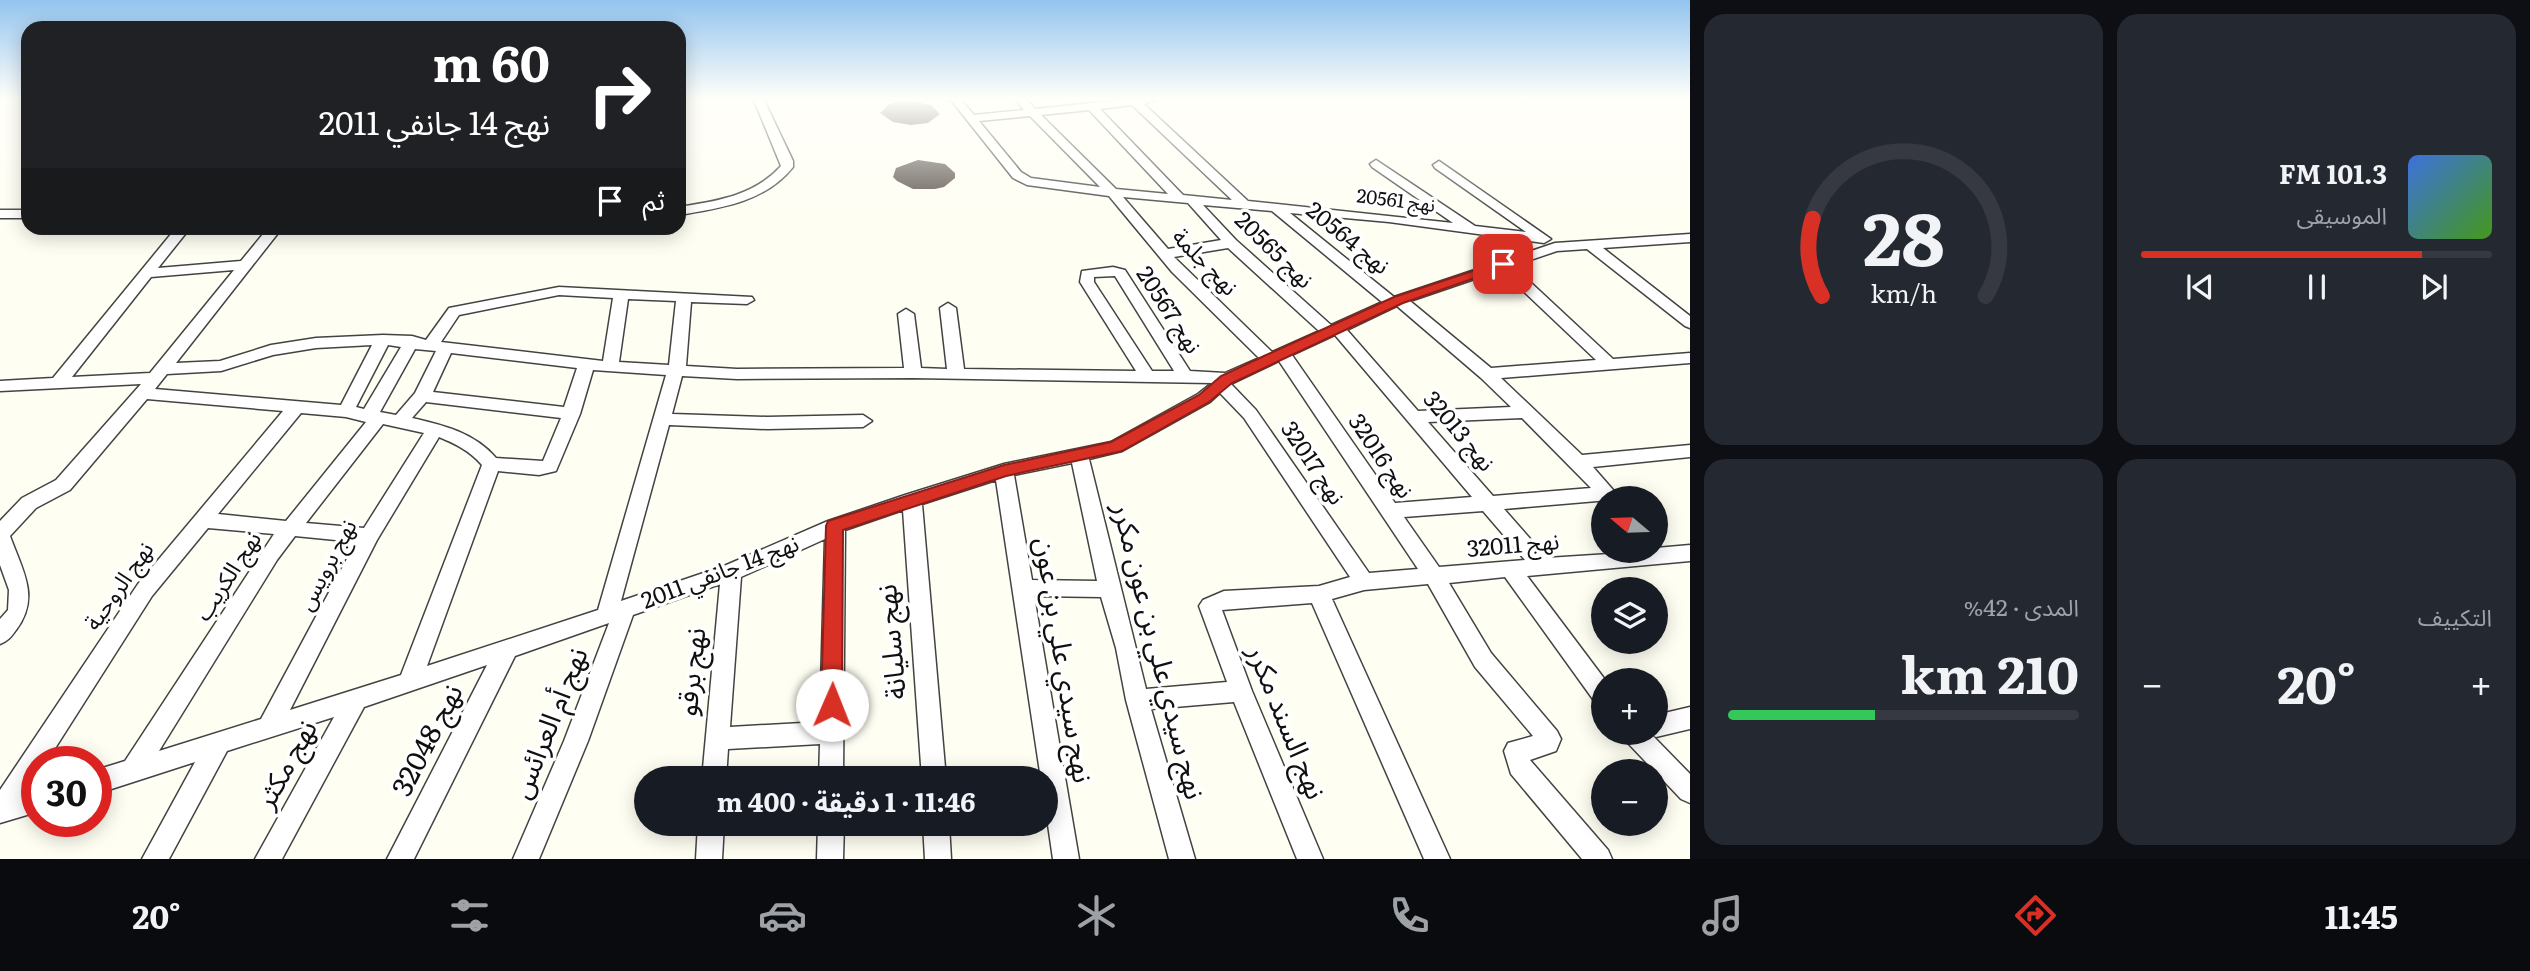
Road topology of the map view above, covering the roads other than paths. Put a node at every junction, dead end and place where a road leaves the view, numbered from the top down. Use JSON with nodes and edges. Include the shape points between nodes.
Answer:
{"nodes":[{"id":1,"x":777,"y":140,"type":"edge"},
{"id":2,"x":988,"y":140,"type":"edge"},
{"id":3,"x":1059,"y":140,"type":"edge"},
{"id":4,"x":1126,"y":140,"type":"edge"},
{"id":5,"x":1180,"y":140,"type":"edge"},
{"id":6,"x":1376,"y":164,"type":"dead end"},
{"id":7,"x":1439,"y":165,"type":"dead end"},
{"id":8,"x":1112,"y":192,"type":"junction"},
{"id":9,"x":1185,"y":198,"type":"junction"},
{"id":10,"x":1243,"y":203,"type":"junction"},
{"id":11,"x":1275,"y":207,"type":"junction"},
{"id":12,"x":686,"y":210,"type":"edge"},
{"id":13,"x":0,"y":214,"type":"edge"},
{"id":14,"x":21,"y":214,"type":"edge"},
{"id":15,"x":1473,"y":230,"type":"junction"},
{"id":16,"x":177,"y":235,"type":"edge"},
{"id":17,"x":269,"y":235,"type":"edge"},
{"id":18,"x":1690,"y":238,"type":"edge"},
{"id":19,"x":1231,"y":243,"type":"junction"},
{"id":20,"x":1550,"y":243,"type":"junction"},
{"id":21,"x":1589,"y":244,"type":"junction"},
{"id":22,"x":1164,"y":254,"type":"junction"},
{"id":23,"x":1503,"y":264,"type":"junction"},
{"id":24,"x":245,"y":265,"type":"junction"},
{"id":25,"x":147,"y":273,"type":"junction"},
{"id":26,"x":621,"y":294,"type":"junction"},
{"id":27,"x":684,"y":299,"type":"junction"},
{"id":28,"x":747,"y":300,"type":"dead end"},
{"id":29,"x":1396,"y":301,"type":"junction"},
{"id":30,"x":948,"y":308,"type":"dead end"},
{"id":31,"x":906,"y":314,"type":"dead end"},
{"id":32,"x":1690,"y":323,"type":"edge"},
{"id":33,"x":1333,"y":330,"type":"junction"},
{"id":34,"x":383,"y":340,"type":"junction"},
{"id":35,"x":411,"y":341,"type":"junction"},
{"id":36,"x":439,"y":346,"type":"junction"},
{"id":37,"x":1280,"y":358,"type":"junction"},
{"id":38,"x":1690,"y":358,"type":"edge"},
{"id":39,"x":1609,"y":364,"type":"junction"},
{"id":40,"x":586,"y":365,"type":"junction"},
{"id":41,"x":610,"y":367,"type":"junction"},
{"id":42,"x":676,"y":371,"type":"junction"},
{"id":43,"x":913,"y":373,"type":"junction"},
{"id":44,"x":158,"y":374,"type":"junction"},
{"id":45,"x":956,"y":374,"type":"junction"},
{"id":46,"x":1487,"y":374,"type":"junction"},
{"id":47,"x":1185,"y":376,"type":"junction"},
{"id":48,"x":1148,"y":377,"type":"junction"},
{"id":49,"x":60,"y":382,"type":"junction"},
{"id":50,"x":1224,"y":382,"type":"junction"},
{"id":51,"x":0,"y":386,"type":"edge"},
{"id":52,"x":143,"y":393,"type":"junction"},
{"id":53,"x":422,"y":397,"type":"junction"},
{"id":54,"x":297,"y":405,"type":"junction"},
{"id":55,"x":346,"y":411,"type":"junction"},
{"id":56,"x":1525,"y":412,"type":"junction"},
{"id":57,"x":571,"y":414,"type":"junction"},
{"id":58,"x":1415,"y":417,"type":"junction"},
{"id":59,"x":381,"y":419,"type":"junction"},
{"id":60,"x":662,"y":419,"type":"junction"},
{"id":61,"x":863,"y":421,"type":"dead end"},
{"id":62,"x":435,"y":430,"type":"junction"},
{"id":63,"x":1690,"y":451,"type":"edge"},
{"id":64,"x":1079,"y":456,"type":"junction"},
{"id":65,"x":1578,"y":462,"type":"junction"},
{"id":66,"x":491,"y":464,"type":"junction"},
{"id":67,"x":1004,"y":471,"type":"junction"},
{"id":68,"x":1600,"y":486,"type":"edge"},
{"id":69,"x":1591,"y":498,"type":"edge"},
{"id":70,"x":912,"y":499,"type":"junction"},
{"id":71,"x":1489,"y":504,"type":"junction"},
{"id":72,"x":1388,"y":511,"type":"junction"},
{"id":73,"x":202,"y":520,"type":"junction"},
{"id":74,"x":835,"y":526,"type":"junction"},
{"id":75,"x":288,"y":530,"type":"junction"},
{"id":76,"x":0,"y":534,"type":"edge"},
{"id":77,"x":369,"y":537,"type":"junction"},
{"id":78,"x":1668,"y":551,"type":"edge"},
{"id":79,"x":1690,"y":553,"type":"edge"},
{"id":80,"x":1591,"y":560,"type":"edge"},
{"id":81,"x":1543,"y":567,"type":"junction"},
{"id":82,"x":1511,"y":570,"type":"junction"},
{"id":83,"x":731,"y":572,"type":"junction"},
{"id":84,"x":1434,"y":576,"type":"junction"},
{"id":85,"x":1361,"y":578,"type":"junction"},
{"id":86,"x":1023,"y":588,"type":"junction"},
{"id":87,"x":1109,"y":589,"type":"junction"},
{"id":88,"x":1319,"y":594,"type":"junction"},
{"id":89,"x":1210,"y":606,"type":"joint"},
{"id":90,"x":616,"y":611,"type":"junction"},
{"id":91,"x":0,"y":635,"type":"edge"},
{"id":92,"x":507,"y":649,"type":"junction"},
{"id":93,"x":1591,"y":679,"type":"edge"},
{"id":94,"x":411,"y":682,"type":"junction"},
{"id":95,"x":1241,"y":691,"type":"junction"},
{"id":96,"x":357,"y":697,"type":"junction"},
{"id":97,"x":1137,"y":700,"type":"junction"},
{"id":98,"x":1690,"y":718,"type":"edge"},
{"id":99,"x":1668,"y":723,"type":"edge"},
{"id":100,"x":268,"y":727,"type":"junction"},
{"id":101,"x":832,"y":732,"type":"junction"},
{"id":102,"x":716,"y":739,"type":"junction"},
{"id":103,"x":218,"y":744,"type":"junction"},
{"id":104,"x":1646,"y":745,"type":"edge"},
{"id":105,"x":714,"y":766,"type":"edge"},
{"id":106,"x":831,"y":766,"type":"edge"},
{"id":107,"x":933,"y":766,"type":"edge"},
{"id":108,"x":133,"y":771,"type":"junction"},
{"id":109,"x":112,"y":777,"type":"edge"},
{"id":110,"x":1690,"y":791,"type":"edge"},
{"id":111,"x":21,"y":805,"type":"edge"},
{"id":112,"x":1,"y":811,"type":"edge"},
{"id":113,"x":710,"y":836,"type":"edge"},
{"id":114,"x":831,"y":836,"type":"edge"},
{"id":115,"x":937,"y":836,"type":"edge"},
{"id":116,"x":155,"y":859,"type":"edge"},
{"id":117,"x":268,"y":859,"type":"edge"},
{"id":118,"x":400,"y":859,"type":"edge"},
{"id":119,"x":526,"y":859,"type":"edge"},
{"id":120,"x":709,"y":859,"type":"edge"},
{"id":121,"x":830,"y":859,"type":"edge"},
{"id":122,"x":938,"y":859,"type":"edge"},
{"id":123,"x":1066,"y":859,"type":"edge"},
{"id":124,"x":1182,"y":859,"type":"edge"},
{"id":125,"x":1310,"y":859,"type":"edge"},
{"id":126,"x":1437,"y":859,"type":"edge"},
{"id":127,"x":1599,"y":859,"type":"edge"}],
"edges":[{"from":1,"to":12,"type":"street","via":[[787,161],[767,186],[739,199]]},
{"from":2,"to":8,"type":"street","name":"نهج 20561","via":[[1027,181]]},
{"from":3,"to":8,"type":"street","name":"نهج جلمة"},
{"from":4,"to":9,"type":"street","name":"نهج 20565"},
{"from":5,"to":10,"type":"street"},
{"from":6,"to":15,"type":"street"},
{"from":7,"to":20,"type":"street"},
{"from":8,"to":9,"type":"street","name":"نهج 20561"},
{"from":8,"to":22,"type":"street","name":"نهج جلمة"},
{"from":9,"to":10,"type":"street","name":"نهج 20561"},
{"from":9,"to":19,"type":"street","name":"نهج 20565"},
{"from":10,"to":11,"type":"street","name":"نهج 20561"},
{"from":11,"to":15,"type":"street","name":"نهج 20561"},
{"from":11,"to":29,"type":"street","name":"نهج 20564"},
{"from":13,"to":14,"type":"street"},
{"from":15,"to":20,"type":"street","name":"نهج 20561"},
{"from":16,"to":25,"type":"street"},
{"from":17,"to":24,"type":"street"},
{"from":18,"to":21,"type":"street","name":"نهج 14 جانفي 2011"},
{"from":19,"to":22,"type":"street"},
{"from":19,"to":33,"type":"street","name":"نهج 20565"},
{"from":20,"to":21,"type":"street","name":"نهج 14 جانفي 2011"},
{"from":20,"to":23,"type":"street","name":"نهج 14 جانفي 2011"},
{"from":21,"to":32,"type":"street"},
{"from":22,"to":37,"type":"street","name":"نهج جلمة"},
{"from":23,"to":29,"type":"street","name":"نهج 14 جانفي 2011"},
{"from":23,"to":39,"type":"street"},
{"from":24,"to":25,"type":"street"},
{"from":24,"to":44,"type":"street"},
{"from":25,"to":49,"type":"street"},
{"from":26,"to":27,"type":"street"},
{"from":26,"to":36,"type":"street","via":[[547,292],[464,307],[450,314]]},
{"from":26,"to":41,"type":"street"},
{"from":27,"to":28,"type":"street"},
{"from":27,"to":42,"type":"street","name":"نهج أم العرائس"},
{"from":29,"to":33,"type":"street","name":"نهج 14 جانفي 2011"},
{"from":29,"to":46,"type":"street","name":"نهج 20564"},
{"from":30,"to":45,"type":"street"},
{"from":31,"to":43,"type":"street"},
{"from":33,"to":37,"type":"street","name":"نهج 14 جانفي 2011"},
{"from":33,"to":58,"type":"street","name":"نهج 32013"},
{"from":34,"to":35,"type":"street"},
{"from":34,"to":44,"type":"street","via":[[316,342],[221,366]]},
{"from":34,"to":55,"type":"street"},
{"from":35,"to":36,"type":"street"},
{"from":35,"to":59,"type":"street"},
{"from":36,"to":40,"type":"street"},
{"from":36,"to":53,"type":"street"},
{"from":37,"to":50,"type":"street","name":"نهج 14 جانفي 2011"},
{"from":37,"to":72,"type":"street","name":"نهج 32016"},
{"from":38,"to":39,"type":"street"},
{"from":39,"to":46,"type":"street"},
{"from":40,"to":41,"type":"street"},
{"from":40,"to":57,"type":"street"},
{"from":41,"to":42,"type":"street"},
{"from":42,"to":43,"type":"street"},
{"from":42,"to":60,"type":"street","name":"نهج أم العرائس"},
{"from":43,"to":45,"type":"street"},
{"from":44,"to":49,"type":"street"},
{"from":44,"to":52,"type":"street"},
{"from":45,"to":48,"type":"street"},
{"from":46,"to":56,"type":"street","name":"نهج 20564"},
{"from":47,"to":48,"type":"street"},
{"from":47,"to":48,"type":"street","name":"نهج 20567","via":[[1120,273],[1087,274],[1087,282]]},
{"from":47,"to":50,"type":"street"},
{"from":49,"to":51,"type":"street"},
{"from":50,"to":64,"type":"street","name":"نهج 14 جانفي 2011","via":[[1116,447]]},
{"from":50,"to":85,"type":"street","name":"نهج 32017"},
{"from":52,"to":54,"type":"street"},
{"from":52,"to":76,"type":"street","via":[[63,485],[29,503]]},
{"from":53,"to":57,"type":"street"},
{"from":53,"to":59,"type":"street"},
{"from":54,"to":55,"type":"street"},
{"from":54,"to":73,"type":"street","name":"نهج الروحية"},
{"from":55,"to":59,"type":"street"},
{"from":56,"to":58,"type":"street"},
{"from":56,"to":65,"type":"street","name":"نهج 20564"},
{"from":57,"to":66,"type":"street","via":[[550,466]]},
{"from":58,"to":71,"type":"street","name":"نهج 32013"},
{"from":59,"to":62,"type":"street"},
{"from":59,"to":75,"type":"street","name":"نهج الكريب"},
{"from":60,"to":61,"type":"street"},
{"from":60,"to":90,"type":"street","name":"نهج أم العرائس"},
{"from":62,"to":66,"type":"street","via":[[473,445]]},
{"from":62,"to":77,"type":"street","name":"نهج برويس"},
{"from":63,"to":65,"type":"street"},
{"from":64,"to":67,"type":"street","name":"نهج 14 جانفي 2011"},
{"from":64,"to":87,"type":"street","name":"نهج سيدي علي بن عون مكرر"},
{"from":65,"to":68,"type":"street","name":"نهج 20564"},
{"from":66,"to":94,"type":"street"},
{"from":67,"to":70,"type":"street","name":"نهج 14 جانفي 2011"},
{"from":67,"to":86,"type":"street","name":"نهج سيدي علي بن عون"},
{"from":69,"to":71,"type":"street"},
{"from":70,"to":74,"type":"street","name":"نهج 14 جانفي 2011"},
{"from":70,"to":107,"type":"street","name":"نهج سليانة"},
{"from":71,"to":72,"type":"street"},
{"from":71,"to":81,"type":"street","name":"نهج 32013"},
{"from":72,"to":84,"type":"street","name":"نهج 32016"},
{"from":73,"to":75,"type":"street"},
{"from":73,"to":112,"type":"street","name":"نهج الروحية","via":[[145,590]]},
{"from":74,"to":83,"type":"street","name":"نهج 14 جانفي 2011"},
{"from":74,"to":101,"type":"street"},
{"from":75,"to":77,"type":"street"},
{"from":75,"to":108,"type":"street","name":"نهج الكريب"},
{"from":76,"to":91,"type":"street","via":[[19,590],[18,612]]},
{"from":77,"to":100,"type":"street","name":"نهج برويس"},
{"from":78,"to":79,"type":"street","name":"نهج 32011"},
{"from":80,"to":81,"type":"street","name":"نهج 32011"},
{"from":81,"to":82,"type":"street","name":"نهج 32011"},
{"from":82,"to":84,"type":"street","name":"نهج 32011"},
{"from":82,"to":93,"type":"street"},
{"from":83,"to":90,"type":"street","name":"نهج 14 جانفي 2011"},
{"from":83,"to":102,"type":"street","name":"نهج برقو"},
{"from":84,"to":85,"type":"street","name":"نهج 32011"},
{"from":84,"to":127,"type":"street","name":"نهج 32016","via":[[1483,660],[1549,739],[1516,751],[1520,766]]},
{"from":85,"to":88,"type":"street","name":"نهج 32011"},
{"from":86,"to":87,"type":"street"},
{"from":86,"to":123,"type":"street","name":"نهج سيدي علي بن عون"},
{"from":87,"to":97,"type":"street","name":"نهج سيدي علي بن عون مكرر"},
{"from":88,"to":89,"type":"street","name":"نهج 32011","via":[[1224,600]]},
{"from":88,"to":126,"type":"street"},
{"from":89,"to":95,"type":"street","name":"نهج السند مكرر"},
{"from":90,"to":92,"type":"street","name":"نهج 14 جانفي 2011"},
{"from":90,"to":119,"type":"street","name":"نهج أم العرائس","via":[[576,741]]},
{"from":92,"to":94,"type":"street","name":"نهج 14 جانفي 2011"},
{"from":92,"to":118,"type":"street","name":"نهج 32048"},
{"from":94,"to":96,"type":"street","name":"نهج 14 جانفي 2011"},
{"from":95,"to":97,"type":"street"},
{"from":95,"to":125,"type":"street","name":"نهج السند مكرر"},
{"from":96,"to":100,"type":"street","name":"نهج 14 جانفي 2011"},
{"from":96,"to":117,"type":"street","name":"نهج مكثر"},
{"from":97,"to":124,"type":"street","name":"نهج سيدي علي بن عون مكرر"},
{"from":98,"to":99,"type":"street"},
{"from":100,"to":103,"type":"street","name":"نهج 14 جانفي 2011"},
{"from":101,"to":102,"type":"street"},
{"from":101,"to":106,"type":"street"},
{"from":102,"to":105,"type":"street","name":"نهج برقو"},
{"from":103,"to":108,"type":"street","name":"نهج 14 جانفي 2011"},
{"from":103,"to":116,"type":"street"},
{"from":104,"to":110,"type":"street"},
{"from":108,"to":109,"type":"street","name":"نهج 14 جانفي 2011"},
{"from":111,"to":112,"type":"street"},
{"from":113,"to":120,"type":"street"},
{"from":114,"to":121,"type":"street"},
{"from":115,"to":122,"type":"street"}]}
